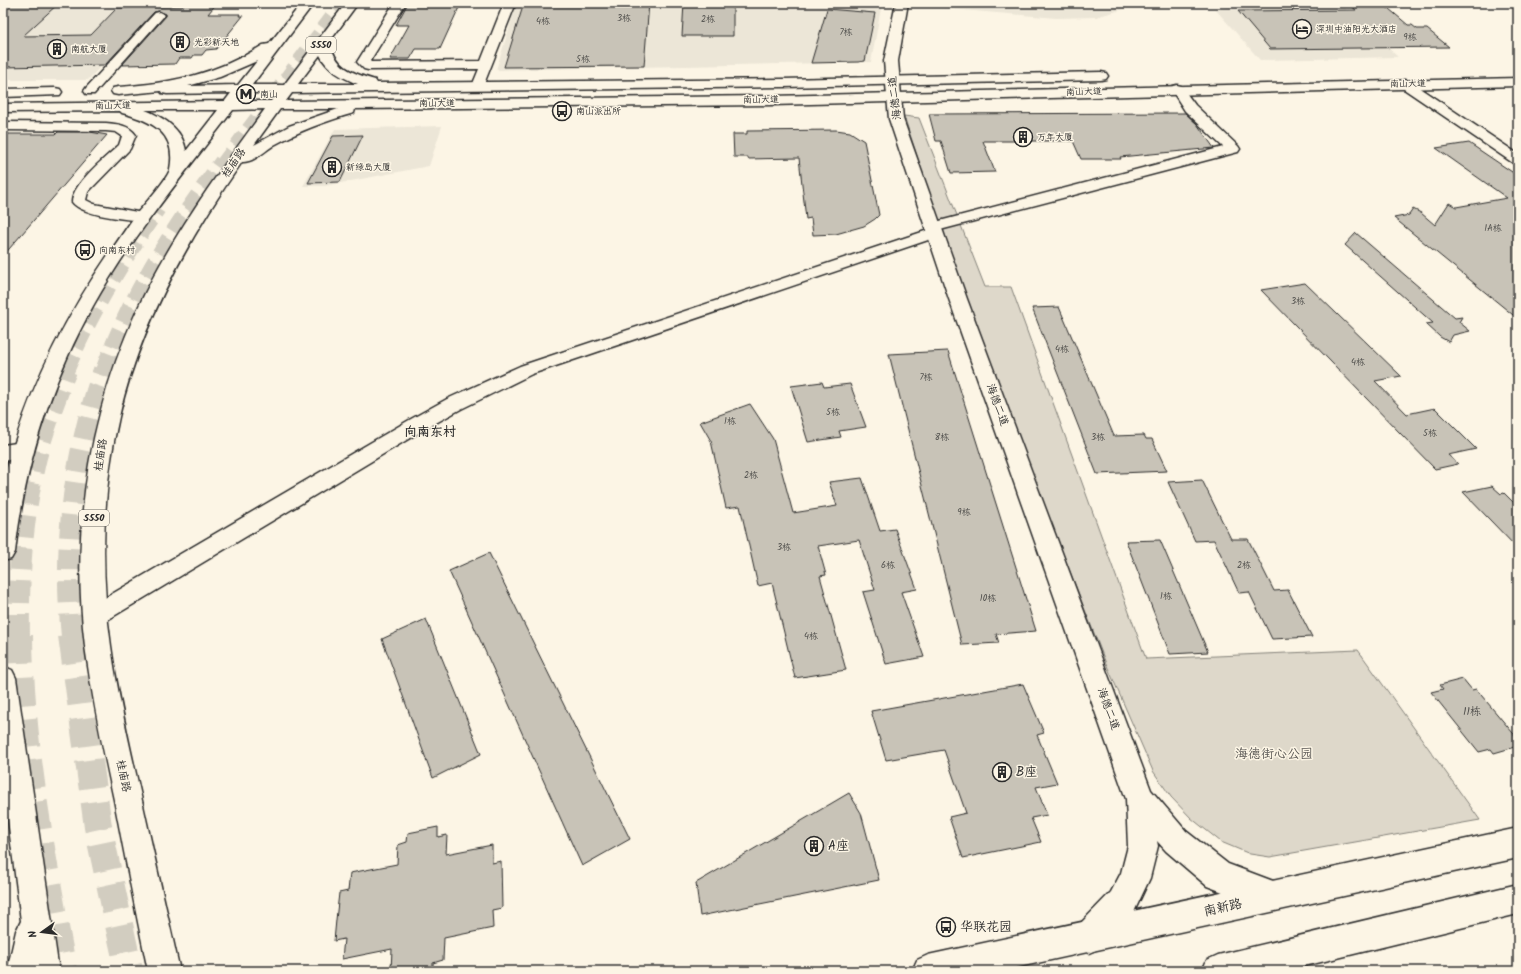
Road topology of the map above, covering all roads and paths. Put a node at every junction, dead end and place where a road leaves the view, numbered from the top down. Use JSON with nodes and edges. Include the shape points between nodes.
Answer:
{"nodes":[{"id":1,"x":308,"y":3,"type":"edge"},
{"id":2,"x":352,"y":3,"type":"edge"},
{"id":3,"x":400,"y":3,"type":"edge"},
{"id":4,"x":510,"y":3,"type":"edge"},
{"id":5,"x":902,"y":3,"type":"edge"},
{"id":6,"x":159,"y":15,"type":"dead end"},
{"id":7,"x":280,"y":38,"type":"junction"},
{"id":8,"x":324,"y":41,"type":"junction"},
{"id":9,"x":485,"y":65,"type":"junction"},
{"id":10,"x":1518,"y":69,"type":"edge"},
{"id":11,"x":1457,"y":70,"type":"dead end"},
{"id":12,"x":1117,"y":76,"type":"dead end"},
{"id":13,"x":893,"y":81,"type":"junction"},
{"id":14,"x":1518,"y":82,"type":"edge"},
{"id":15,"x":1405,"y":84,"type":"junction"},
{"id":16,"x":478,"y":86,"type":"junction"},
{"id":17,"x":388,"y":87,"type":"junction"},
{"id":18,"x":242,"y":88,"type":"junction"},
{"id":19,"x":1177,"y":89,"type":"junction"},
{"id":20,"x":90,"y":91,"type":"junction"},
{"id":21,"x":118,"y":91,"type":"junction"},
{"id":22,"x":3,"y":93,"type":"edge"},
{"id":23,"x":283,"y":96,"type":"junction"},
{"id":24,"x":894,"y":98,"type":"junction"},
{"id":25,"x":384,"y":103,"type":"junction"},
{"id":26,"x":228,"y":104,"type":"junction"},
{"id":27,"x":104,"y":106,"type":"junction"},
{"id":28,"x":3,"y":108,"type":"edge"},
{"id":29,"x":3,"y":126,"type":"edge"},
{"id":30,"x":1518,"y":160,"type":"edge"},
{"id":31,"x":231,"y":168,"type":"junction"},
{"id":32,"x":178,"y":171,"type":"junction"},
{"id":33,"x":143,"y":217,"type":"junction"},
{"id":34,"x":934,"y":230,"type":"junction"},
{"id":35,"x":13,"y":452,"type":"edge"},
{"id":36,"x":3,"y":552,"type":"edge"},
{"id":37,"x":96,"y":615,"type":"junction"},
{"id":38,"x":3,"y":678,"type":"edge"},
{"id":39,"x":1140,"y":799,"type":"junction"},
{"id":40,"x":1518,"y":843,"type":"edge"},
{"id":41,"x":1273,"y":896,"type":"junction"},
{"id":42,"x":1518,"y":899,"type":"edge"},
{"id":43,"x":34,"y":906,"type":"junction"},
{"id":44,"x":1089,"y":937,"type":"junction"},
{"id":45,"x":165,"y":968,"type":"edge"},
{"id":46,"x":23,"y":971,"type":"edge"},
{"id":47,"x":43,"y":971,"type":"edge"},
{"id":48,"x":928,"y":971,"type":"edge"},
{"id":49,"x":1218,"y":971,"type":"edge"}],
"edges":[{"from":1,"to":7,"type":"main road"},
{"from":2,"to":8,"type":"main road","name":"桂庙路","number":"S550"},
{"from":3,"to":9,"type":"street","via":[[363,62],[368,66]]},
{"from":4,"to":9,"type":"street"},
{"from":5,"to":13,"type":"main road","name":"海德二道","via":[[891,61]]},
{"from":6,"to":20,"type":"street"},
{"from":7,"to":18,"type":"main road"},
{"from":7,"to":21,"type":"main road","via":[[254,57],[214,74],[167,86]]},
{"from":8,"to":17,"type":"main road","via":[[328,58],[338,69],[359,80]]},
{"from":8,"to":23,"type":"main road","name":"桂庙路","number":"S550"},
{"from":9,"to":16,"type":"street"},
{"from":10,"to":11,"type":"main road"},
{"from":12,"to":13,"type":"main road","name":"南山大道"},
{"from":13,"to":16,"type":"main road","name":"南山大道"},
{"from":13,"to":24,"type":"main road","name":"海德二道"},
{"from":14,"to":15,"type":"main road","name":"南山大道"},
{"from":15,"to":19,"type":"main road","name":"南山大道"},
{"from":15,"to":30,"type":"street"},
{"from":16,"to":17,"type":"main road","name":"南山大道"},
{"from":17,"to":23,"type":"main road","name":"南山大道"},
{"from":18,"to":21,"type":"main road","name":"南山大道"},
{"from":18,"to":23,"type":"main road","name":"南山大道"},
{"from":18,"to":26,"type":"main road"},
{"from":19,"to":24,"type":"main road","name":"南山大道"},
{"from":19,"to":34,"type":"street","via":[[1190,108],[1233,149]]},
{"from":20,"to":21,"type":"main road","name":"南山大道"},
{"from":20,"to":22,"type":"main road","name":"南山大道"},
{"from":23,"to":25,"type":"main road","name":"南山大道"},
{"from":23,"to":26,"type":"main road","name":"南山大道"},
{"from":23,"to":31,"type":"main road","name":"桂庙路","number":"S550"},
{"from":24,"to":25,"type":"main road","name":"南山大道"},
{"from":24,"to":34,"type":"main road","name":"海德二道","via":[[896,118]]},
{"from":25,"to":31,"type":"main road","via":[[349,110],[299,127],[269,142]]},
{"from":26,"to":27,"type":"main road","name":"南山大道"},
{"from":26,"to":32,"type":"main road"},
{"from":27,"to":28,"type":"main road","name":"南山大道"},
{"from":27,"to":32,"type":"main road","via":[[134,112],[157,121],[166,128],[173,135],[180,151]]},
{"from":29,"to":33,"type":"street","via":[[106,127],[125,131],[129,135],[125,146],[82,190],[79,202],[90,208]]},
{"from":31,"to":37,"type":"main road","name":"桂庙路","number":"S550","via":[[201,211],[165,272],[145,315],[111,406],[98,470],[93,558]]},
{"from":32,"to":33,"type":"main road"},
{"from":33,"to":35,"type":"main road","via":[[99,281],[70,332]]},
{"from":34,"to":37,"type":"street","via":[[526,370],[490,386],[418,424]]},
{"from":34,"to":39,"type":"main road","name":"海德二道"},
{"from":35,"to":36,"type":"main road","via":[[11,501]]},
{"from":37,"to":45,"type":"main road","name":"桂庙路","number":"S550","via":[[98,644],[109,708]]},
{"from":38,"to":43,"type":"main road"},
{"from":39,"to":41,"type":"main road","name":"海德二道","via":[[1176,841],[1218,875]]},
{"from":39,"to":44,"type":"main road","name":"海德二道","via":[[1143,846],[1135,878],[1122,903]]},
{"from":40,"to":41,"type":"main road","name":"南新路"},
{"from":41,"to":44,"type":"main road","name":"南新路"},
{"from":42,"to":49,"type":"main road"},
{"from":43,"to":46,"type":"main road","via":[[31,938]]},
{"from":43,"to":47,"type":"main road"},
{"from":44,"to":48,"type":"main road","name":"南新路"}]}
